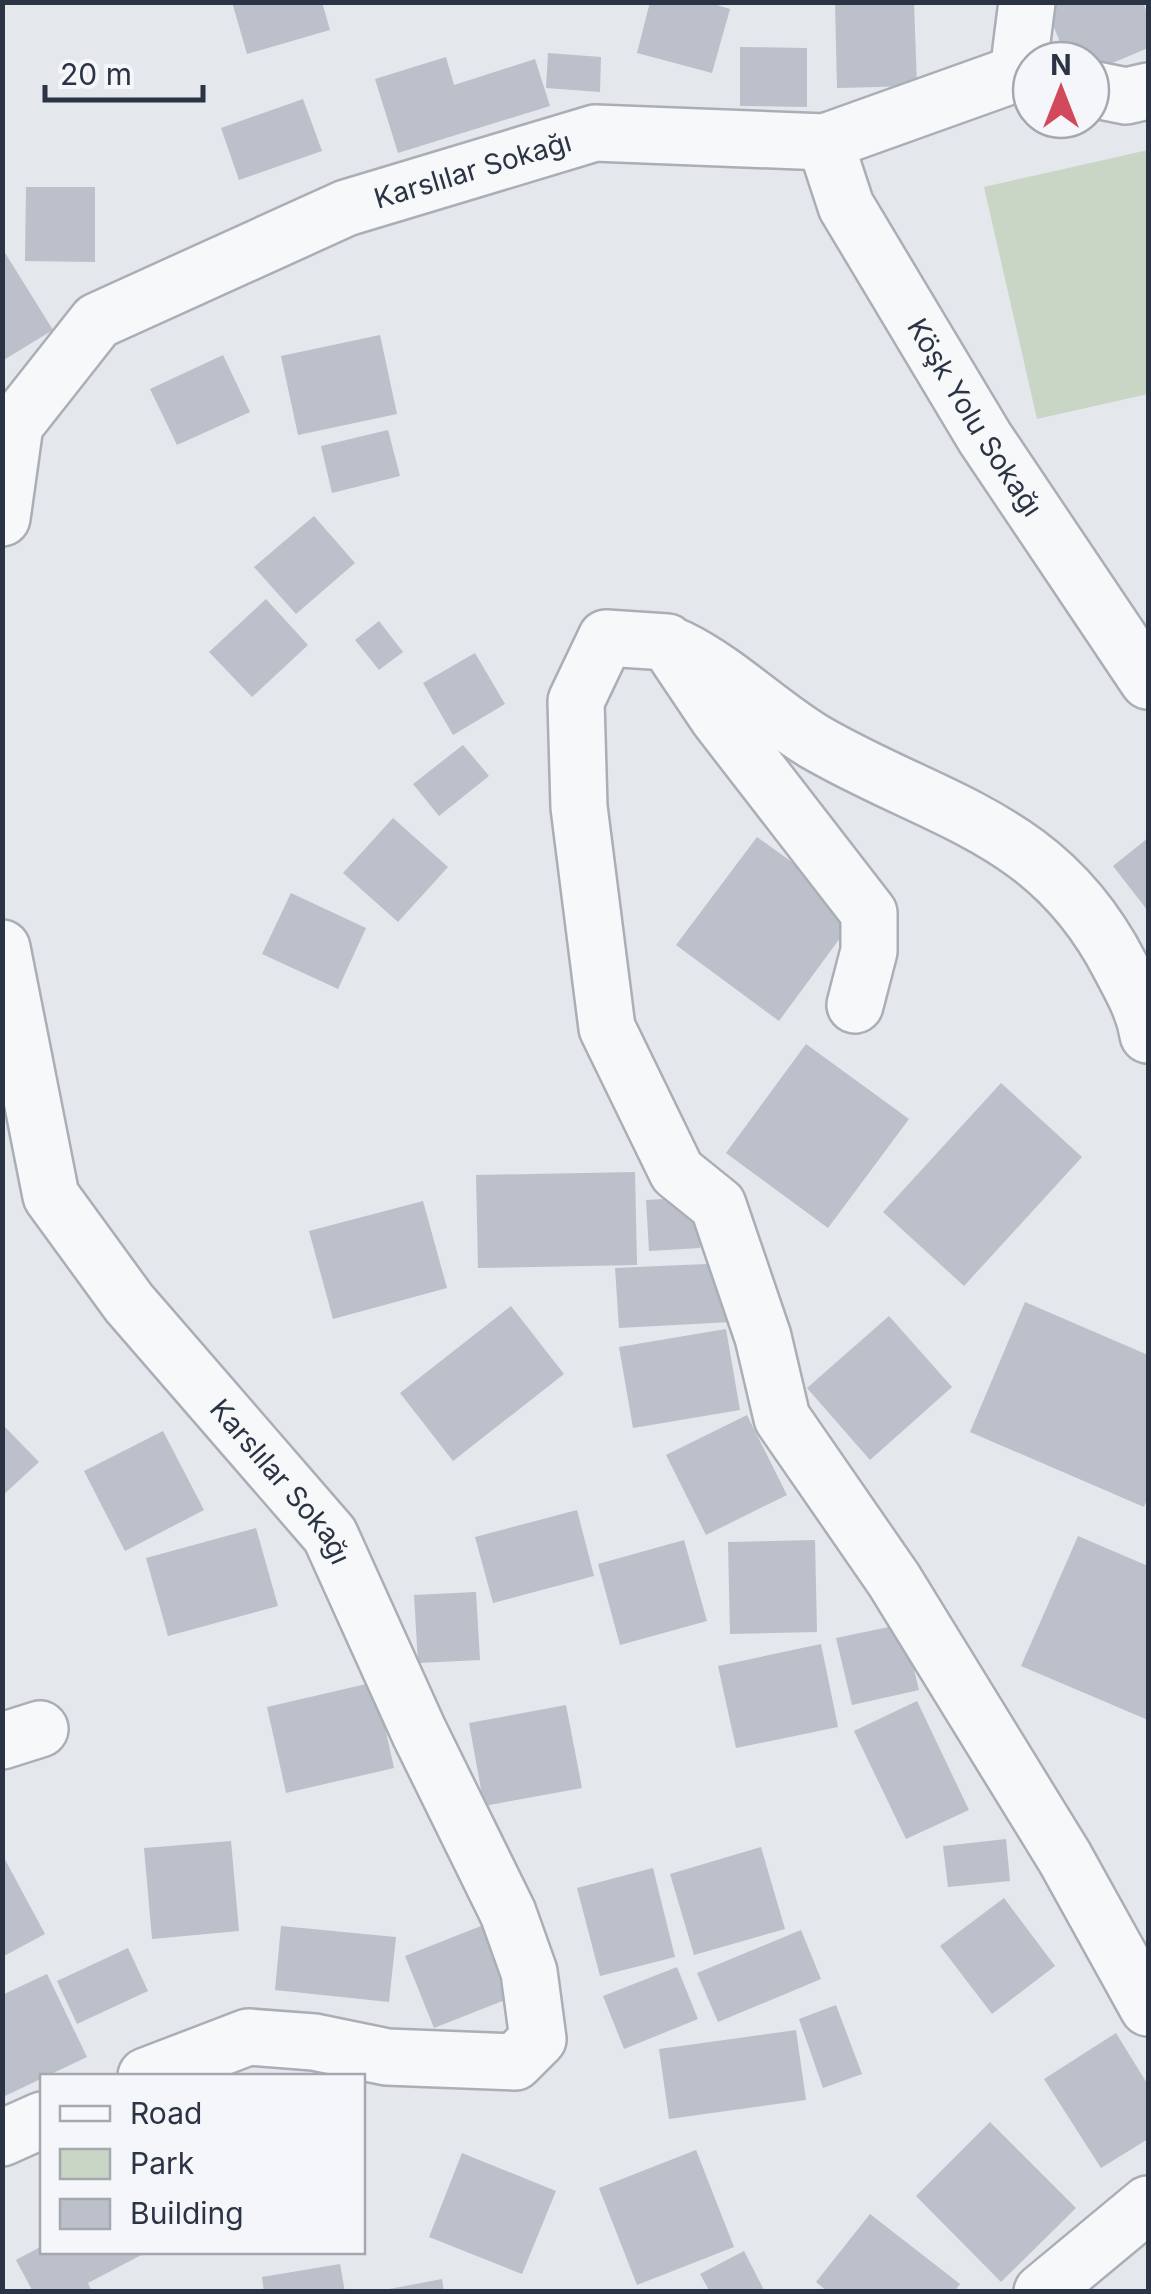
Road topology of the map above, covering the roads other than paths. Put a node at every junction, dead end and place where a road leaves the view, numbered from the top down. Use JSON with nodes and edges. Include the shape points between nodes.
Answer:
{"nodes":[{"id":1,"x":1026,"y":2,"type":"edge"},
{"id":2,"x":1025,"y":40,"type":"edge"},
{"id":3,"x":1011,"y":80,"type":"edge"},
{"id":4,"x":1148,"y":90,"type":"edge"},
{"id":5,"x":1111,"y":93,"type":"edge"},
{"id":6,"x":825,"y":142,"type":"junction"},
{"id":7,"x":2,"y":518,"type":"edge"},
{"id":8,"x":666,"y":642,"type":"junction"},
{"id":9,"x":1148,"y":681,"type":"edge"},
{"id":10,"x":2,"y":948,"type":"edge"},
{"id":11,"x":855,"y":1005,"type":"dead end"},
{"id":12,"x":1148,"y":1035,"type":"edge"},
{"id":13,"x":1148,"y":2008,"type":"edge"},
{"id":14,"x":151,"y":2074,"type":"edge"},
{"id":15,"x":40,"y":2121,"type":"edge"},
{"id":16,"x":2,"y":2138,"type":"edge"},
{"id":17,"x":1148,"y":2204,"type":"edge"},
{"id":18,"x":1042,"y":2292,"type":"edge"}],
"edges":[{"from":1,"to":2,"type":"street","name":"Karslılar Sokağı"},
{"from":3,"to":6,"type":"street","name":"Karslılar Sokağı"},
{"from":4,"to":5,"type":"street"},
{"from":6,"to":7,"type":"street","name":"Karslılar Sokağı","via":[[595,133],[346,208],[96,321],[15,425]]},
{"from":6,"to":9,"type":"street","name":"Köşk Yolu Sokağı","via":[[846,206],[975,422]]},
{"from":8,"to":11,"type":"street","via":[[869,913],[869,951]]},
{"from":8,"to":12,"type":"street","via":[[716,666],[814,741],[1040,860],[1106,938],[1145,1014]]},
{"from":8,"to":13,"type":"street","via":[[606,638],[576,701],[579,807],[608,1028],[677,1172],[718,1205],[763,1337],[782,1418],[894,1580]]},
{"from":10,"to":14,"type":"street","name":"Karslılar Sokağı","via":[[51,1196],[129,1303],[330,1535],[508,1913],[529,1972],[538,2038],[515,2062],[458,2062],[248,2037]]},
{"from":15,"to":16,"type":"street"},
{"from":17,"to":18,"type":"street"}]}
